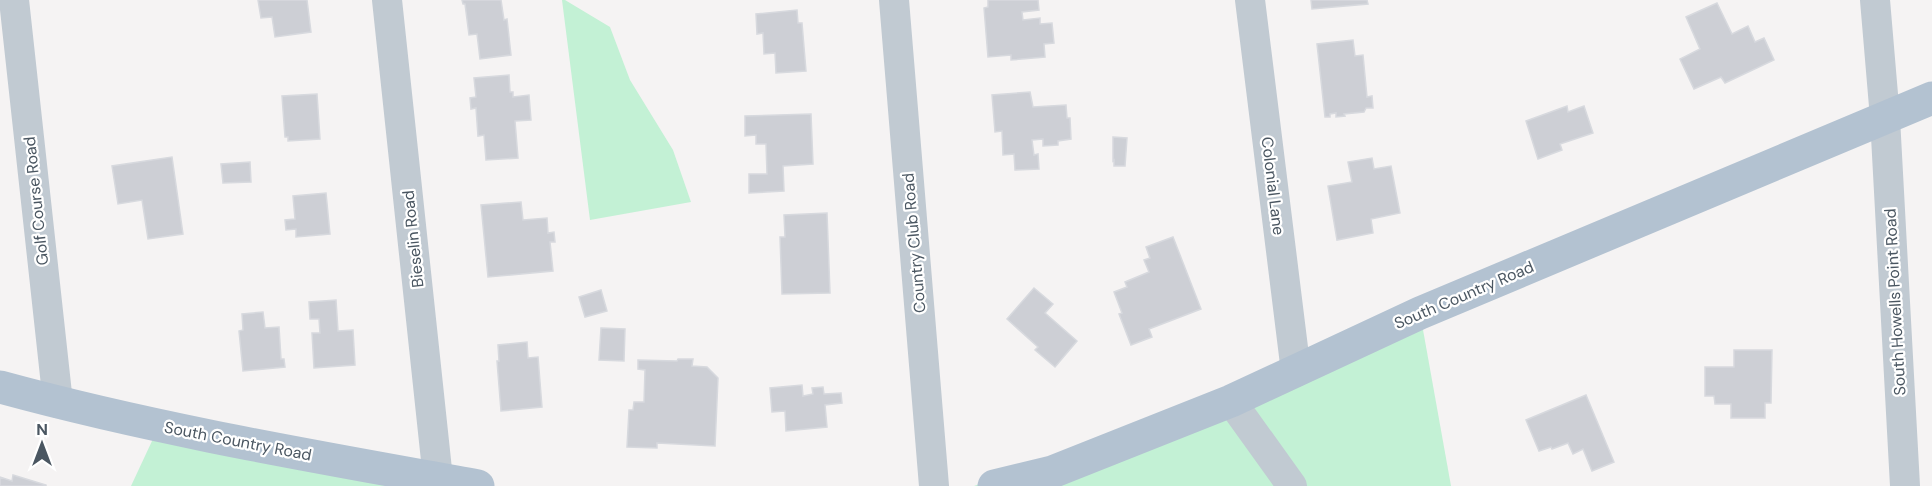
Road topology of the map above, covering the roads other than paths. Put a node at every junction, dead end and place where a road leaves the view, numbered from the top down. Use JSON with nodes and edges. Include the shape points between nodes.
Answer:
{"nodes":[{"id":1,"x":14,"y":0,"type":"edge"},
{"id":2,"x":387,"y":0,"type":"edge"},
{"id":3,"x":894,"y":0,"type":"edge"},
{"id":4,"x":1250,"y":0,"type":"edge"},
{"id":5,"x":1875,"y":0,"type":"edge"},
{"id":6,"x":1932,"y":98,"type":"edge"},
{"id":7,"x":1886,"y":118,"type":"junction"},
{"id":8,"x":1296,"y":372,"type":"junction"},
{"id":9,"x":0,"y":387,"type":"edge"},
{"id":10,"x":1231,"y":401,"type":"junction"},
{"id":11,"x":58,"y":403,"type":"junction"},
{"id":12,"x":438,"y":479,"type":"junction"},
{"id":13,"x":1280,"y":483,"type":"edge"},
{"id":14,"x":478,"y":486,"type":"edge"},
{"id":15,"x":934,"y":486,"type":"edge"},
{"id":16,"x":994,"y":486,"type":"edge"},
{"id":17,"x":1905,"y":486,"type":"edge"}],
"edges":[{"from":1,"to":11,"type":"street","name":"Golf Course Road"},
{"from":2,"to":12,"type":"street","name":"Bieselin Road"},
{"from":3,"to":15,"type":"street","name":"Country Club Road"},
{"from":4,"to":8,"type":"street","name":"Colonial Lane"},
{"from":5,"to":7,"type":"street","name":"South Howells Point Road"},
{"from":6,"to":7,"type":"main road","name":"South Country Road"},
{"from":7,"to":8,"type":"main road","name":"South Country Road","via":[[1420,313]]},
{"from":7,"to":17,"type":"street","name":"South Howells Point Road"},
{"from":8,"to":10,"type":"main road","name":"South Country Road"},
{"from":9,"to":11,"type":"main road","name":"South Country Road"},
{"from":10,"to":13,"type":"street"},
{"from":10,"to":16,"type":"main road","name":"South Country Road","via":[[1052,471]]},
{"from":11,"to":12,"type":"main road","name":"South Country Road"},
{"from":12,"to":14,"type":"main road","name":"South Country Road"}]}
